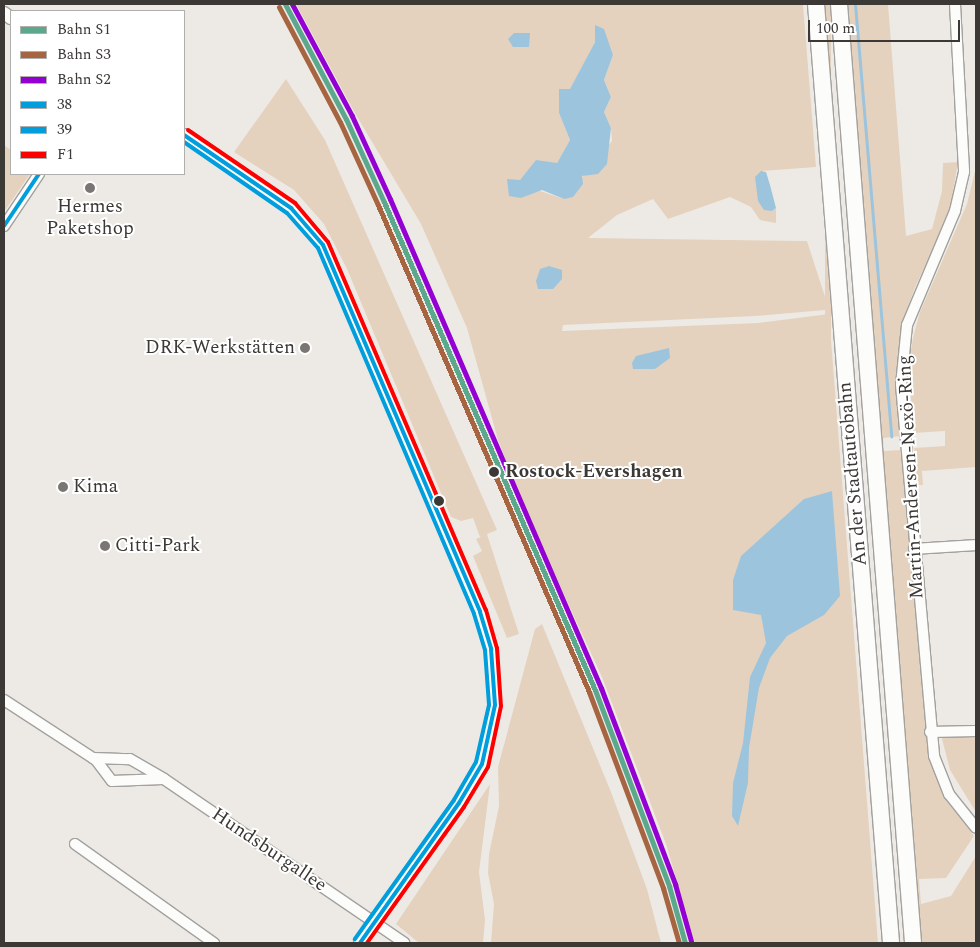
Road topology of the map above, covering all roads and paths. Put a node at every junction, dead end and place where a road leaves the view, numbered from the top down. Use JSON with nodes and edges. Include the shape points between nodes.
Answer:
{"nodes":[{"id":1,"x":816,"y":4,"type":"edge"},
{"id":2,"x":839,"y":4,"type":"edge"},
{"id":3,"x":955,"y":4,"type":"edge"},
{"id":4,"x":185,"y":136,"type":"edge"},
{"id":5,"x":971,"y":156,"type":"edge"},
{"id":6,"x":38,"y":175,"type":"edge"},
{"id":7,"x":4,"y":226,"type":"edge"},
{"id":8,"x":976,"y":544,"type":"edge"},
{"id":9,"x":914,"y":549,"type":"junction"},
{"id":10,"x":4,"y":700,"type":"edge"},
{"id":11,"x":976,"y":731,"type":"edge"},
{"id":12,"x":930,"y":732,"type":"junction"},
{"id":13,"x":94,"y":758,"type":"junction"},
{"id":14,"x":164,"y":779,"type":"junction"},
{"id":15,"x":976,"y":828,"type":"edge"},
{"id":16,"x":75,"y":844,"type":"dead end"},
{"id":17,"x":374,"y":922,"type":"junction"},
{"id":18,"x":214,"y":943,"type":"edge"},
{"id":19,"x":360,"y":943,"type":"edge"},
{"id":20,"x":404,"y":943,"type":"edge"},
{"id":21,"x":891,"y":943,"type":"edge"},
{"id":22,"x":913,"y":943,"type":"edge"}],
"edges":[{"from":1,"to":21,"type":"highway","name":"An der Stadtautobahn"},
{"from":2,"to":22,"type":"highway","name":"An der Stadtautobahn"},
{"from":3,"to":5,"type":"street","name":"Martin-Andersen-Nexö-Ring"},
{"from":4,"to":17,"type":"street","via":[[274,195],[303,220],[322,245],[480,612],[491,649],[495,705],[482,764],[459,803]]},
{"from":5,"to":9,"type":"street","name":"Martin-Andersen-Nexö-Ring","via":[[955,211],[913,308],[903,342],[901,385]]},
{"from":6,"to":7,"type":"street"},
{"from":8,"to":9,"type":"street"},
{"from":9,"to":12,"type":"street","name":"Martin-Andersen-Nexö-Ring"},
{"from":10,"to":13,"type":"street"},
{"from":11,"to":12,"type":"street"},
{"from":12,"to":15,"type":"street","name":"Martin-Andersen-Nexö-Ring","via":[[939,774],[949,794]]},
{"from":13,"to":14,"type":"street","name":"Hundsburgallee","via":[[130,759]]},
{"from":13,"to":14,"type":"street","via":[[115,782]]},
{"from":14,"to":17,"type":"street","name":"Hundsburgallee"},
{"from":16,"to":18,"type":"street"},
{"from":17,"to":19,"type":"street"},
{"from":17,"to":20,"type":"street","name":"Hundsburgallee"}]}
